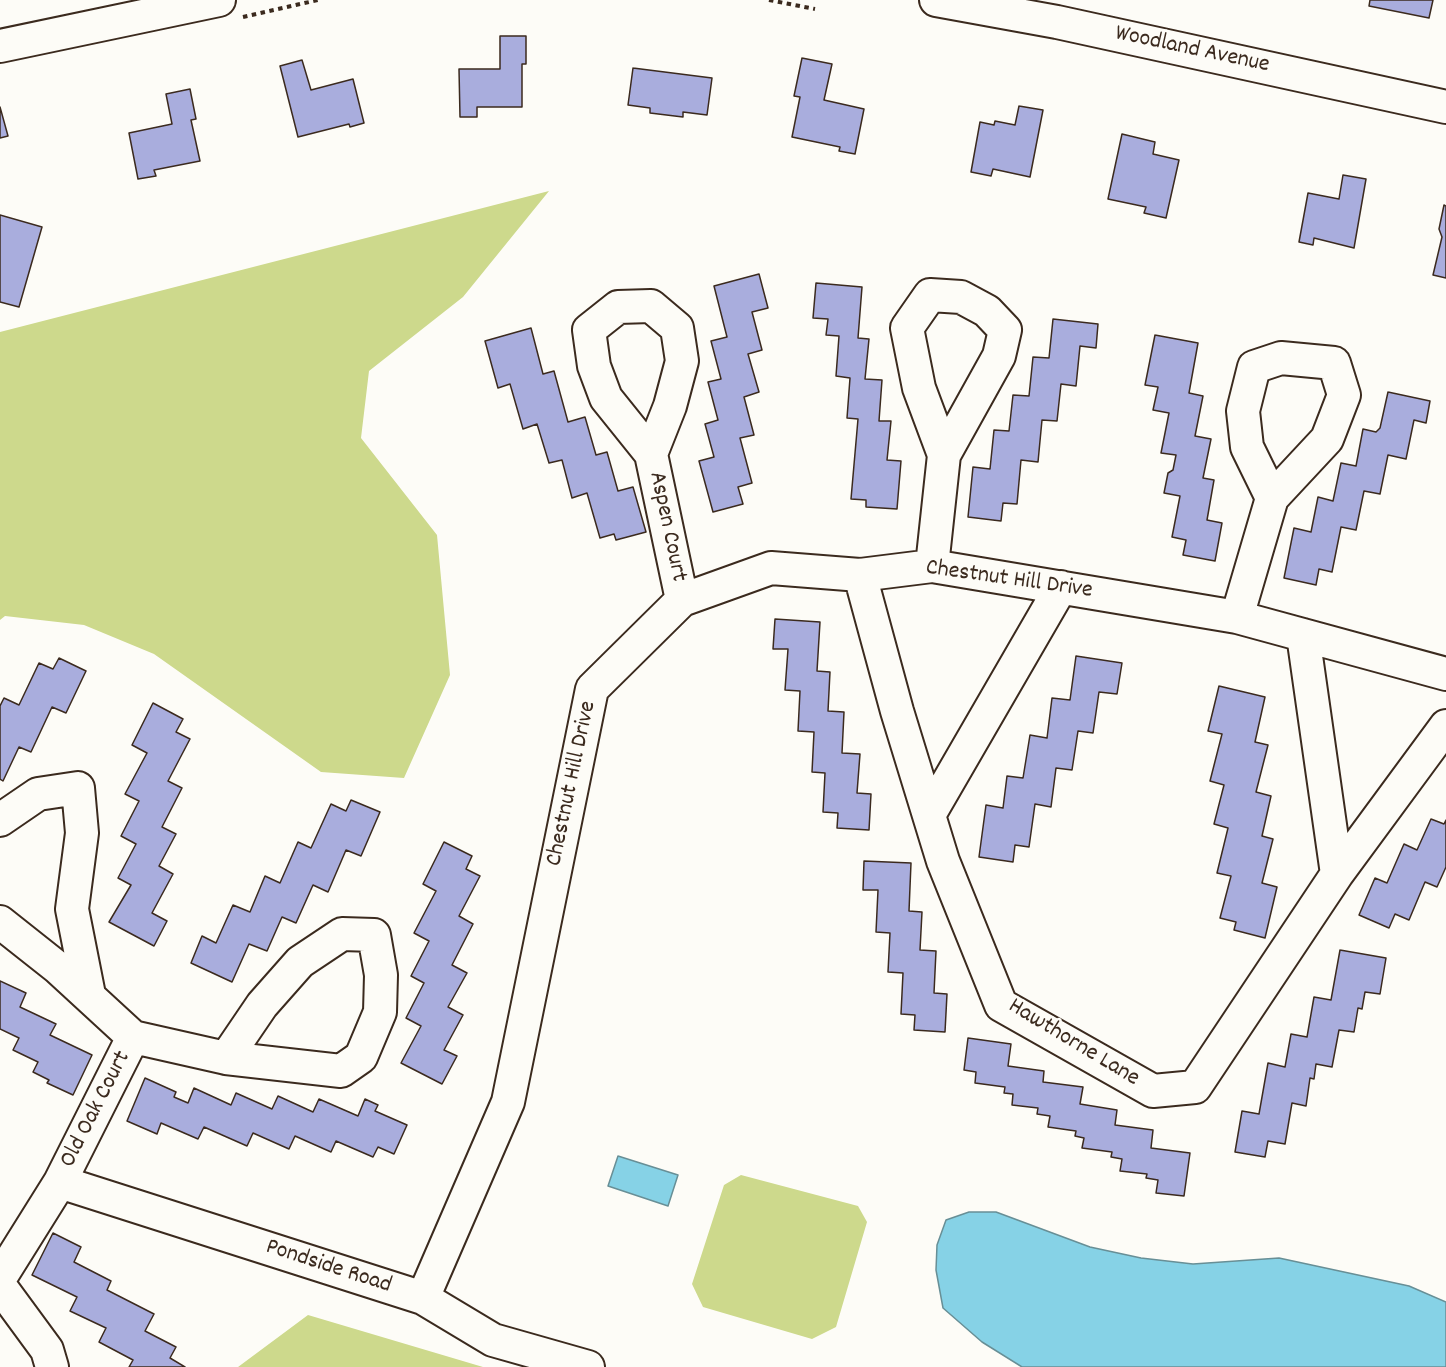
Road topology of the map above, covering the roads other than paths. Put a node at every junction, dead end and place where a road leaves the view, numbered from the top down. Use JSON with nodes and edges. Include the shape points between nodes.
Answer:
{"nodes":[{"id":1,"x":219,"y":0,"type":"edge"},
{"id":2,"x":936,"y":0,"type":"edge"},
{"id":3,"x":0,"y":46,"type":"edge"},
{"id":4,"x":1446,"y":107,"type":"edge"},
{"id":5,"x":651,"y":454,"type":"dead end"},
{"id":6,"x":944,"y":455,"type":"junction"},
{"id":7,"x":1272,"y":498,"type":"dead end"},
{"id":8,"x":932,"y":566,"type":"junction"},
{"id":9,"x":860,"y":575,"type":"junction"},
{"id":10,"x":1061,"y":587,"type":"junction"},
{"id":11,"x":682,"y":600,"type":"junction"},
{"id":12,"x":1237,"y":617,"type":"junction"},
{"id":13,"x":1303,"y":635,"type":"junction"},
{"id":14,"x":1446,"y":674,"type":"edge"},
{"id":15,"x":1446,"y":726,"type":"edge"},
{"id":16,"x":929,"y":815,"type":"junction"},
{"id":17,"x":0,"y":820,"type":"edge"},
{"id":18,"x":1337,"y":874,"type":"junction"},
{"id":19,"x":0,"y":922,"type":"edge"},
{"id":20,"x":89,"y":995,"type":"junction"},
{"id":21,"x":133,"y":1037,"type":"junction"},
{"id":22,"x":226,"y":1058,"type":"junction"},
{"id":23,"x":60,"y":1182,"type":"junction"},
{"id":24,"x":0,"y":1278,"type":"edge"},
{"id":25,"x":0,"y":1286,"type":"edge"},
{"id":26,"x":423,"y":1298,"type":"junction"},
{"id":27,"x":52,"y":1367,"type":"edge"},
{"id":28,"x":588,"y":1367,"type":"edge"}],
"edges":[{"from":1,"to":3,"type":"street"},
{"from":2,"to":4,"type":"street","name":"Woodland Avenue","via":[[1057,22]]},
{"from":5,"to":11,"type":"street","name":"Aspen Court"},
{"from":6,"to":6,"type":"street","via":[[999,356],[1005,330],[987,311],[961,297],[930,295],[907,328],[919,388]]},
{"from":6,"to":8,"type":"street"},
{"from":7,"to":12,"type":"street"},
{"from":8,"to":9,"type":"street","name":"Chestnut Hill Drive"},
{"from":8,"to":10,"type":"street","name":"Chestnut Hill Drive"},
{"from":9,"to":11,"type":"street","name":"Chestnut Hill Drive","via":[[771,568]]},
{"from":9,"to":16,"type":"street","name":"Hawthorne Lane"},
{"from":10,"to":12,"type":"street","name":"Chestnut Hill Drive"},
{"from":10,"to":16,"type":"street"},
{"from":11,"to":26,"type":"street","name":"Chestnut Hill Drive","via":[[592,689],[508,1102]]},
{"from":12,"to":13,"type":"street","name":"Chestnut Hill Drive"},
{"from":13,"to":14,"type":"street","name":"Chestnut Hill Drive"},
{"from":13,"to":18,"type":"street"},
{"from":15,"to":18,"type":"street","name":"Hawthorne Lane"},
{"from":16,"to":18,"type":"street","name":"Hawthorne Lane","via":[[943,861],[1002,1005],[1153,1091],[1195,1087]]},
{"from":17,"to":20,"type":"street","via":[[38,794],[78,788],[82,833],[72,909]]},
{"from":19,"to":20,"type":"street","name":"Old Oak Court"},
{"from":20,"to":21,"type":"street","name":"Old Oak Court"},
{"from":21,"to":22,"type":"street","name":"Old Oak Court"},
{"from":21,"to":23,"type":"street","name":"Old Oak Court"},
{"from":22,"to":22,"type":"street","name":"Old Oak Court","via":[[341,1071],[361,1056],[380,1012],[381,975],[374,935],[342,934],[300,962],[262,1005]]},
{"from":23,"to":24,"type":"street","name":"Old Oak Court"},
{"from":23,"to":26,"type":"street","name":"Pondside Road"},
{"from":25,"to":27,"type":"street","via":[[47,1350]]},
{"from":26,"to":28,"type":"street","name":"Pondside Road","via":[[493,1340]]}]}
